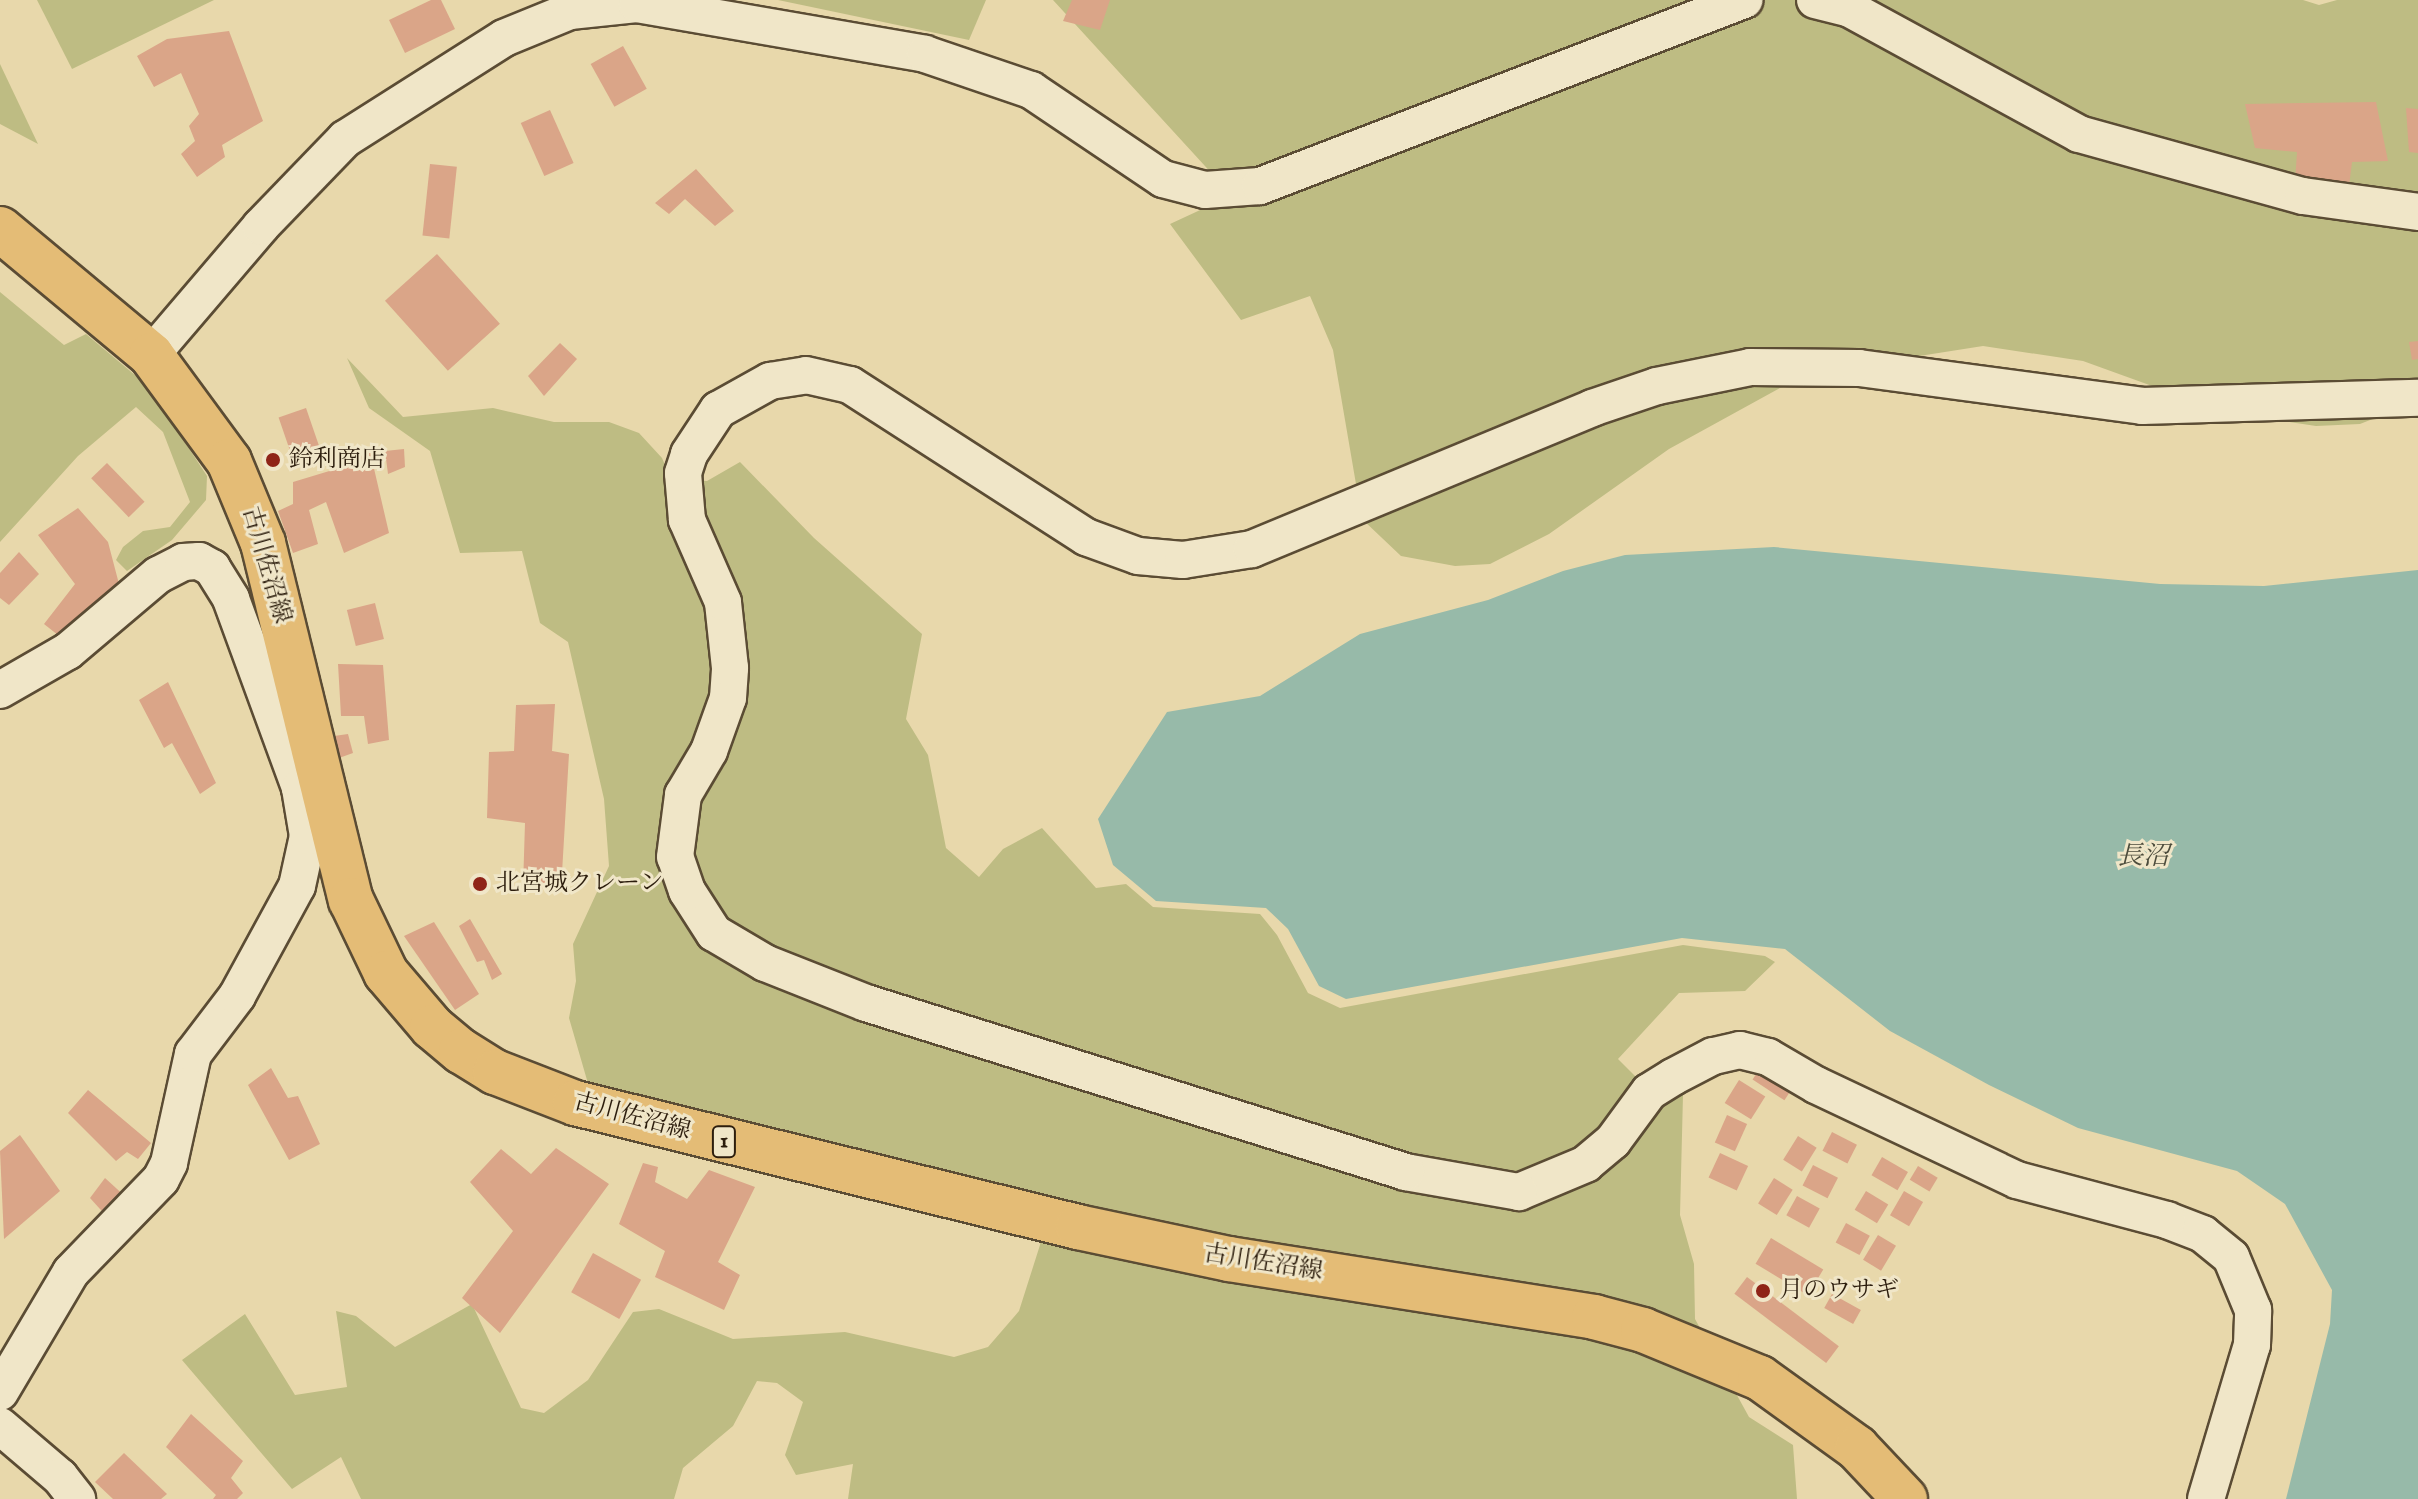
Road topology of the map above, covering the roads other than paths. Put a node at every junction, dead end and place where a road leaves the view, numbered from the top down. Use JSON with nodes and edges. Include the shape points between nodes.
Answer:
{"nodes":[{"id":1,"x":1744,"y":0,"type":"edge"},
{"id":2,"x":1815,"y":0,"type":"edge"},
{"id":3,"x":640,"y":2,"type":"edge"},
{"id":4,"x":2418,"y":212,"type":"edge"},
{"id":5,"x":0,"y":229,"type":"edge"},
{"id":6,"x":151,"y":355,"type":"junction"},
{"id":7,"x":2418,"y":398,"type":"edge"},
{"id":8,"x":0,"y":690,"type":"edge"},
{"id":9,"x":310,"y":787,"type":"junction"},
{"id":10,"x":0,"y":1392,"type":"edge"},
{"id":11,"x":0,"y":1426,"type":"edge"},
{"id":12,"x":77,"y":1499,"type":"edge"},
{"id":13,"x":1905,"y":1499,"type":"edge"},
{"id":14,"x":2206,"y":1499,"type":"edge"}],
"edges":[{"from":1,"to":3,"type":"street","via":[[1260,186],[1205,190],[1163,179],[1031,90],[983,70],[925,54]]},
{"from":2,"to":4,"type":"street","via":[[1848,8],[2079,134],[2303,196]]},
{"from":3,"to":6,"type":"street","via":[[606,4],[536,23],[345,139],[261,226]]},
{"from":5,"to":6,"type":"main road","name":"古川佐沼線","number":"1"},
{"from":6,"to":9,"type":"main road","name":"古川佐沼線","number":"1","via":[[207,426],[248,499],[275,589]]},
{"from":7,"to":14,"type":"street","via":[[2142,406],[1859,368],[1750,367],[1657,386],[1592,408],[1252,549],[1183,560],[1138,556],[1086,537],[850,385],[806,375],[770,381],[718,410],[683,473],[687,520],[723,602],[730,668],[728,698],[709,751],[679,806],[675,857],[687,891],[714,933],[765,963],[866,1003],[1406,1172],[1519,1192],[1586,1164],[1613,1141],[1649,1092],[1673,1077],[1740,1050],[1768,1057],[2017,1180],[2167,1220],[2203,1234],[2231,1257],[2253,1310],[2252,1345]]},
{"from":8,"to":9,"type":"street","via":[[68,651],[158,575],[183,562],[199,561],[212,568],[231,599]]},
{"from":9,"to":10,"type":"street","via":[[308,836],[297,886],[237,996],[193,1054],[169,1163],[148,1193],[71,1272]]},
{"from":9,"to":13,"type":"main road","name":"古川佐沼線","number":"1","via":[[351,900],[386,973],[432,1027],[507,1077],[619,1114],[1078,1227],[1229,1259],[1594,1317],[1643,1330],[1760,1378],[1857,1448]]},
{"from":11,"to":12,"type":"street","via":[[60,1477]]}]}
